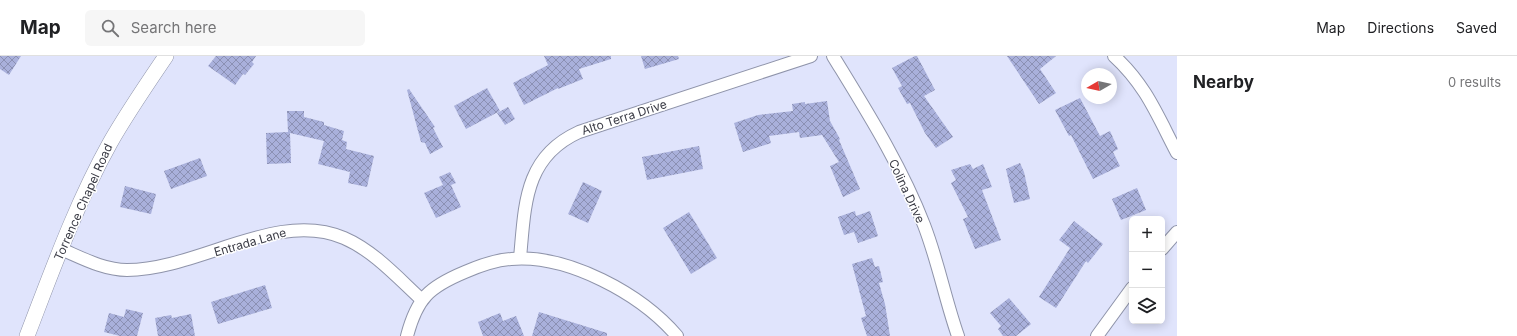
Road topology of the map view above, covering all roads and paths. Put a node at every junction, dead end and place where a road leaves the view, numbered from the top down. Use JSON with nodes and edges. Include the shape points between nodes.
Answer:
{"nodes":[{"id":1,"x":166,"y":56,"type":"edge"},
{"id":2,"x":811,"y":56,"type":"edge"},
{"id":3,"x":833,"y":56,"type":"edge"},
{"id":4,"x":1114,"y":56,"type":"edge"},
{"id":5,"x":1177,"y":153,"type":"edge"},
{"id":6,"x":1177,"y":232,"type":"edge"},
{"id":7,"x":1165,"y":246,"type":"edge"},
{"id":8,"x":61,"y":249,"type":"junction"},
{"id":9,"x":520,"y":258,"type":"junction"},
{"id":10,"x":1129,"y":292,"type":"edge"},
{"id":11,"x":422,"y":300,"type":"junction"},
{"id":12,"x":27,"y":336,"type":"edge"},
{"id":13,"x":407,"y":336,"type":"edge"},
{"id":14,"x":677,"y":336,"type":"edge"},
{"id":15,"x":958,"y":336,"type":"edge"},
{"id":16,"x":1097,"y":336,"type":"edge"}],
"edges":[{"from":1,"to":8,"type":"street","name":"Torrence Chapel Road","via":[[110,142]]},
{"from":2,"to":9,"type":"street","name":"Alto Terra Drive","via":[[579,132],[559,143],[541,162],[530,186]]},
{"from":3,"to":15,"type":"street","name":"Colina Drive","via":[[875,126],[924,224]]},
{"from":4,"to":5,"type":"street","via":[[1137,80]]},
{"from":6,"to":7,"type":"street"},
{"from":8,"to":11,"type":"street","name":"Entrada Lane","via":[[115,269],[149,269],[284,231],[314,230],[331,233],[355,243]]},
{"from":8,"to":12,"type":"street","name":"Torrence Chapel Road"},
{"from":9,"to":11,"type":"street","via":[[480,266],[460,274],[436,286]]},
{"from":9,"to":14,"type":"street","via":[[560,264],[609,283],[653,312]]},
{"from":10,"to":16,"type":"street"},
{"from":11,"to":13,"type":"street","via":[[412,316]]}]}
